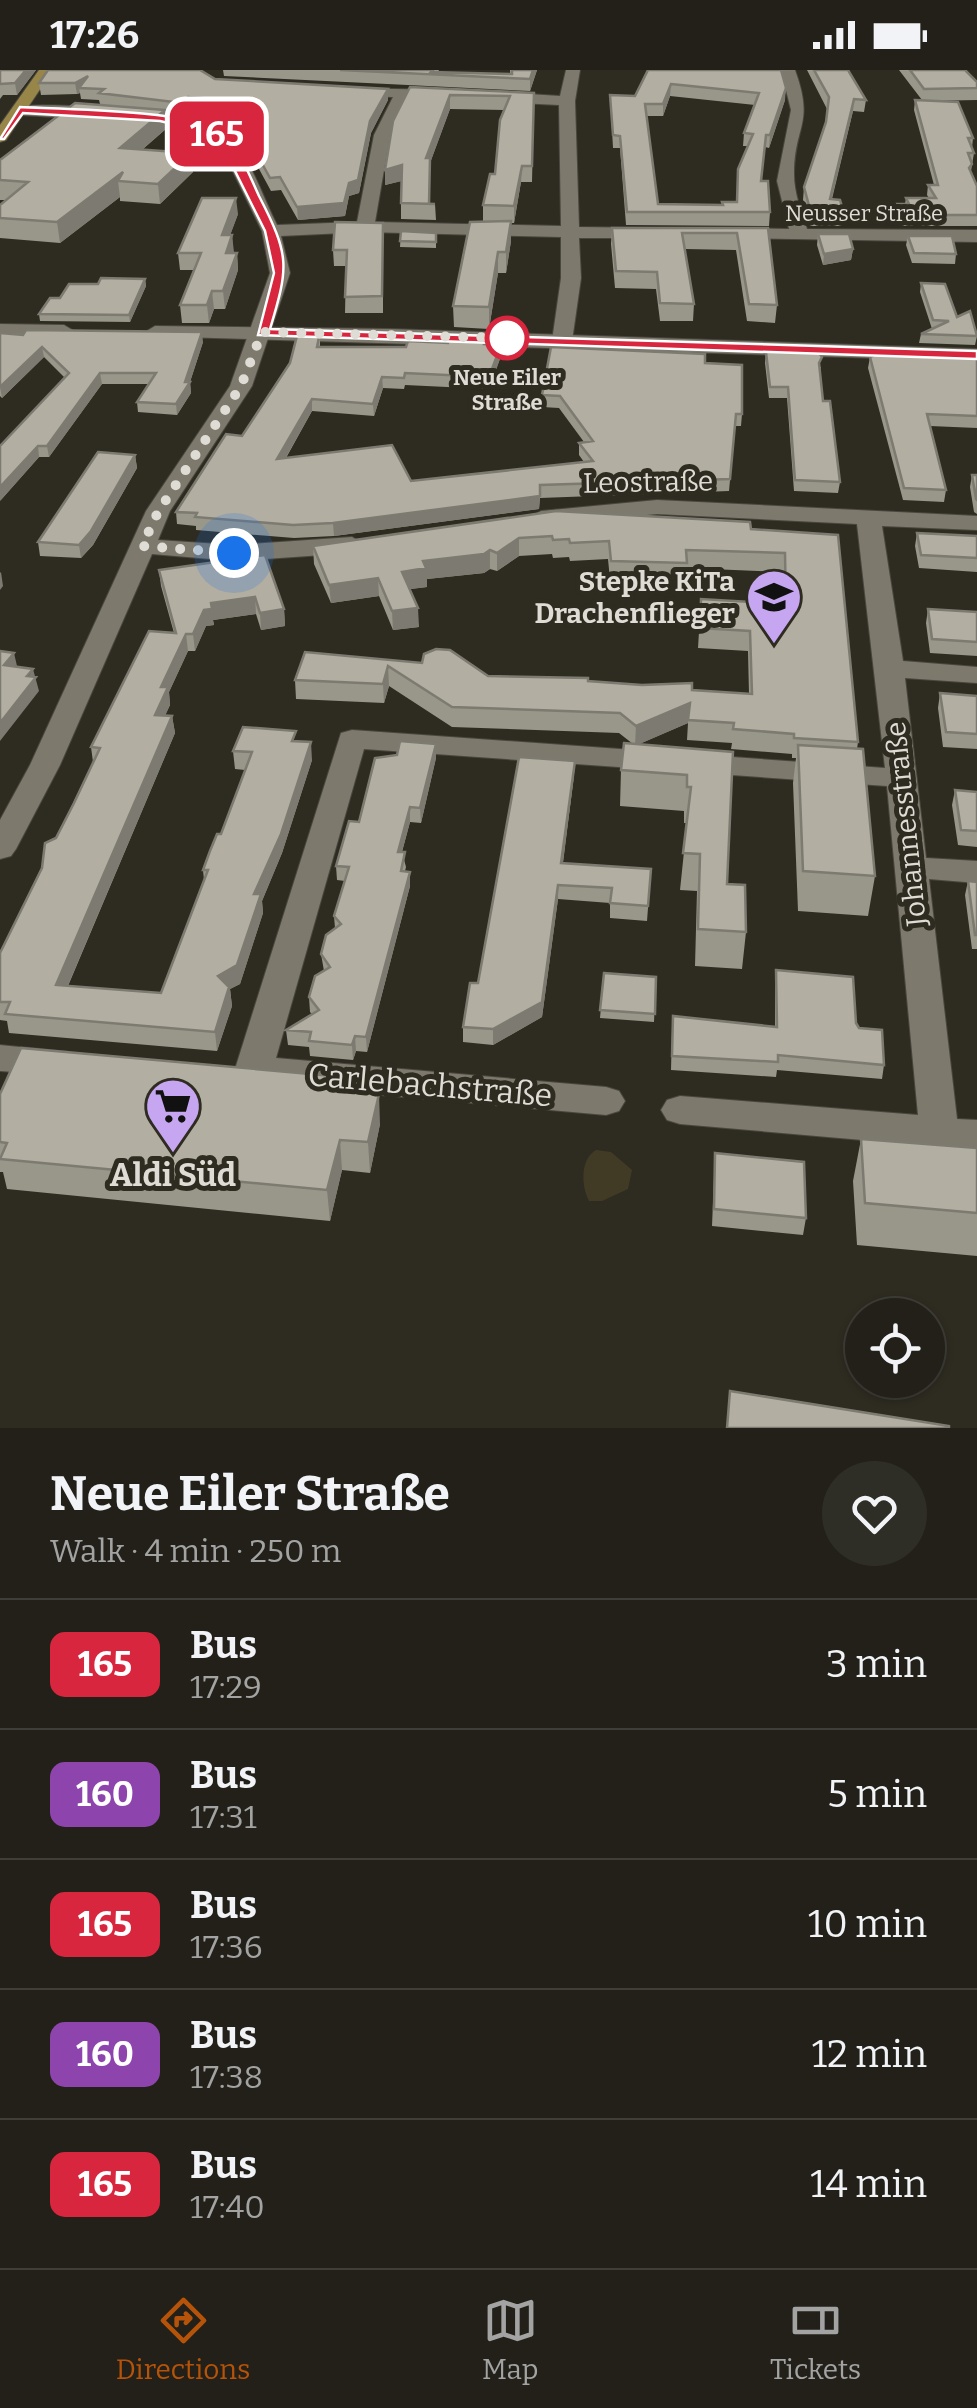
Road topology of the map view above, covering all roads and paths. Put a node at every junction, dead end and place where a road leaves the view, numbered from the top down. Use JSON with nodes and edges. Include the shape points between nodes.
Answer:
{"nodes":[{"id":1,"x":46,"y":70,"type":"edge"},
{"id":2,"x":390,"y":70,"type":"edge"},
{"id":3,"x":573,"y":70,"type":"edge"},
{"id":4,"x":788,"y":70,"type":"edge"},
{"id":5,"x":325,"y":89,"type":"edge"},
{"id":6,"x":377,"y":92,"type":"junction"},
{"id":7,"x":403,"y":94,"type":"junction"},
{"id":8,"x":457,"y":96,"type":"edge"},
{"id":9,"x":475,"y":96,"type":"edge"},
{"id":10,"x":566,"y":101,"type":"junction"},
{"id":11,"x":20,"y":110,"type":"junction"},
{"id":12,"x":79,"y":113,"type":"junction"},
{"id":13,"x":4,"y":131,"type":"edge"},
{"id":14,"x":365,"y":228,"type":"junction"},
{"id":15,"x":271,"y":231,"type":"junction"},
{"id":16,"x":572,"y":234,"type":"junction"},
{"id":17,"x":672,"y":234,"type":"edge"},
{"id":18,"x":711,"y":234,"type":"edge"},
{"id":19,"x":800,"y":235,"type":"junction"},
{"id":20,"x":977,"y":236,"type":"edge"},
{"id":21,"x":0,"y":330,"type":"edge"},
{"id":22,"x":90,"y":332,"type":"edge"},
{"id":23,"x":141,"y":332,"type":"edge"},
{"id":24,"x":262,"y":332,"type":"junction"},
{"id":25,"x":562,"y":340,"type":"junction"},
{"id":26,"x":977,"y":355,"type":"edge"},
{"id":27,"x":868,"y":516,"type":"junction"},
{"id":28,"x":521,"y":520,"type":"edge"},
{"id":29,"x":977,"y":522,"type":"edge"},
{"id":30,"x":372,"y":542,"type":"edge"},
{"id":31,"x":142,"y":546,"type":"junction"},
{"id":32,"x":890,"y":668,"type":"junction"},
{"id":33,"x":977,"y":675,"type":"edge"},
{"id":34,"x":900,"y":778,"type":"junction"},
{"id":35,"x":0,"y":849,"type":"edge"},
{"id":36,"x":911,"y":867,"type":"junction"},
{"id":37,"x":977,"y":872,"type":"edge"},
{"id":38,"x":0,"y":1058,"type":"edge"},
{"id":39,"x":93,"y":1065,"type":"edge"},
{"id":40,"x":606,"y":1101,"type":"dead end"},
{"id":41,"x":680,"y":1110,"type":"dead end"},
{"id":42,"x":958,"y":1133,"type":"edge"}],
"edges":[{"from":1,"to":11,"type":"main road"},
{"from":2,"to":6,"type":"street"},
{"from":3,"to":10,"type":"street"},
{"from":4,"to":19,"type":"street","via":[[801,104],[785,166]]},
{"from":5,"to":6,"type":"street"},
{"from":6,"to":7,"type":"street"},
{"from":7,"to":8,"type":"street"},
{"from":7,"to":14,"type":"street","via":[[382,135]]},
{"from":9,"to":10,"type":"street"},
{"from":10,"to":16,"type":"street"},
{"from":11,"to":12,"type":"street"},
{"from":11,"to":13,"type":"main road"},
{"from":12,"to":13,"type":"street"},
{"from":12,"to":15,"type":"street","via":[[160,118],[213,130],[228,146]]},
{"from":14,"to":15,"type":"street"},
{"from":14,"to":16,"type":"street"},
{"from":15,"to":24,"type":"street","via":[[280,273]]},
{"from":16,"to":17,"type":"street"},
{"from":16,"to":25,"type":"street"},
{"from":18,"to":19,"type":"street","name":"Neusser Straße"},
{"from":19,"to":20,"type":"street","name":"Neusser Straße"},
{"from":21,"to":22,"type":"street"},
{"from":23,"to":24,"type":"street"},
{"from":24,"to":25,"type":"street"},
{"from":24,"to":31,"type":"street","via":[[241,386]]},
{"from":25,"to":26,"type":"street"},
{"from":27,"to":28,"type":"street","name":"Leostraße","via":[[636,507]]},
{"from":27,"to":29,"type":"street","name":"Leostraße"},
{"from":27,"to":32,"type":"street","name":"Johannesstraße"},
{"from":30,"to":31,"type":"street","via":[[234,553]]},
{"from":31,"to":35,"type":"street","via":[[45,765]]},
{"from":32,"to":33,"type":"street"},
{"from":32,"to":34,"type":"street","name":"Johannesstraße"},
{"from":34,"to":36,"type":"street","name":"Johannesstraße"},
{"from":34,"to":40,"type":"street","name":"Carlebachstraße","via":[[352,739],[238,1069]]},
{"from":36,"to":37,"type":"street"},
{"from":36,"to":42,"type":"street","name":"Johannesstraße"},
{"from":38,"to":39,"type":"street"},
{"from":41,"to":42,"type":"street"}]}
